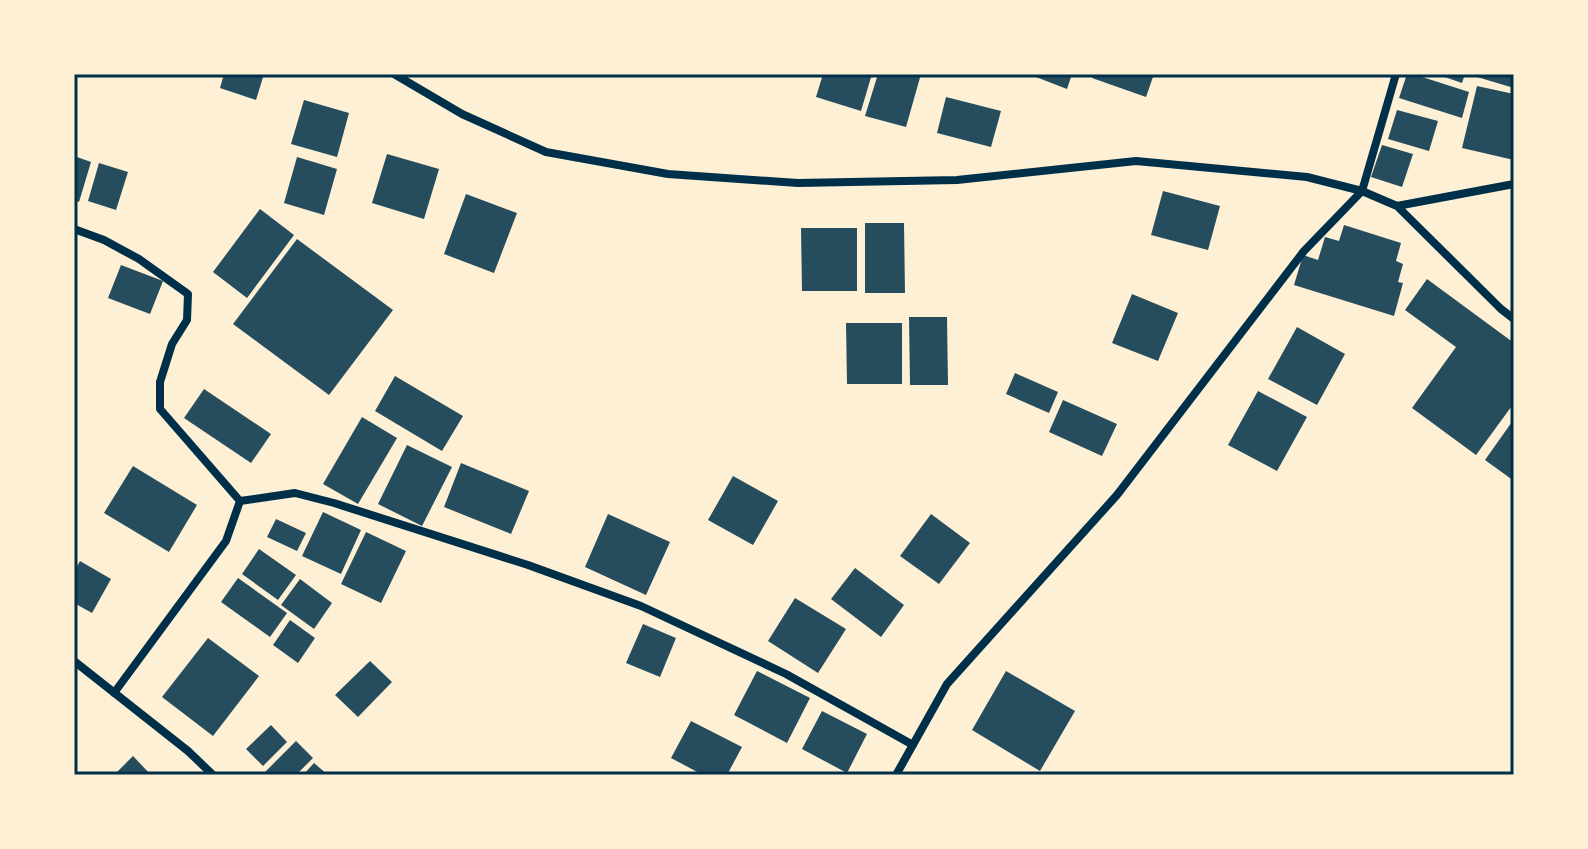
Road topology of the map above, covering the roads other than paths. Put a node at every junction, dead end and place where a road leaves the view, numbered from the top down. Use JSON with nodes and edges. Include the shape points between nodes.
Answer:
{"nodes":[{"id":1,"x":394,"y":74,"type":"edge"},
{"id":2,"x":1396,"y":74,"type":"edge"},
{"id":3,"x":1514,"y":184,"type":"edge"},
{"id":4,"x":1362,"y":191,"type":"junction"},
{"id":5,"x":1397,"y":206,"type":"junction"},
{"id":6,"x":74,"y":229,"type":"edge"},
{"id":7,"x":1514,"y":319,"type":"edge"},
{"id":8,"x":240,"y":501,"type":"junction"},
{"id":9,"x":74,"y":661,"type":"edge"},
{"id":10,"x":114,"y":693,"type":"junction"},
{"id":11,"x":913,"y":745,"type":"junction"},
{"id":12,"x":213,"y":775,"type":"edge"},
{"id":13,"x":896,"y":775,"type":"edge"}],
"edges":[{"from":1,"to":4,"type":"street","via":[[462,114],[546,152],[668,174],[798,183],[957,180],[1136,161],[1307,177]]},
{"from":2,"to":4,"type":"street"},
{"from":3,"to":5,"type":"street"},
{"from":4,"to":5,"type":"street"},
{"from":4,"to":11,"type":"street","via":[[1304,251],[1117,495],[947,684]]},
{"from":5,"to":7,"type":"street"},
{"from":6,"to":8,"type":"street","via":[[139,259],[188,294],[187,320],[172,344],[160,382],[160,409]]},
{"from":8,"to":10,"type":"street","via":[[226,541]]},
{"from":8,"to":11,"type":"street","via":[[295,493],[528,565],[641,606],[771,667]]},
{"from":9,"to":10,"type":"street"},
{"from":10,"to":12,"type":"street"},
{"from":11,"to":13,"type":"street"}]}
